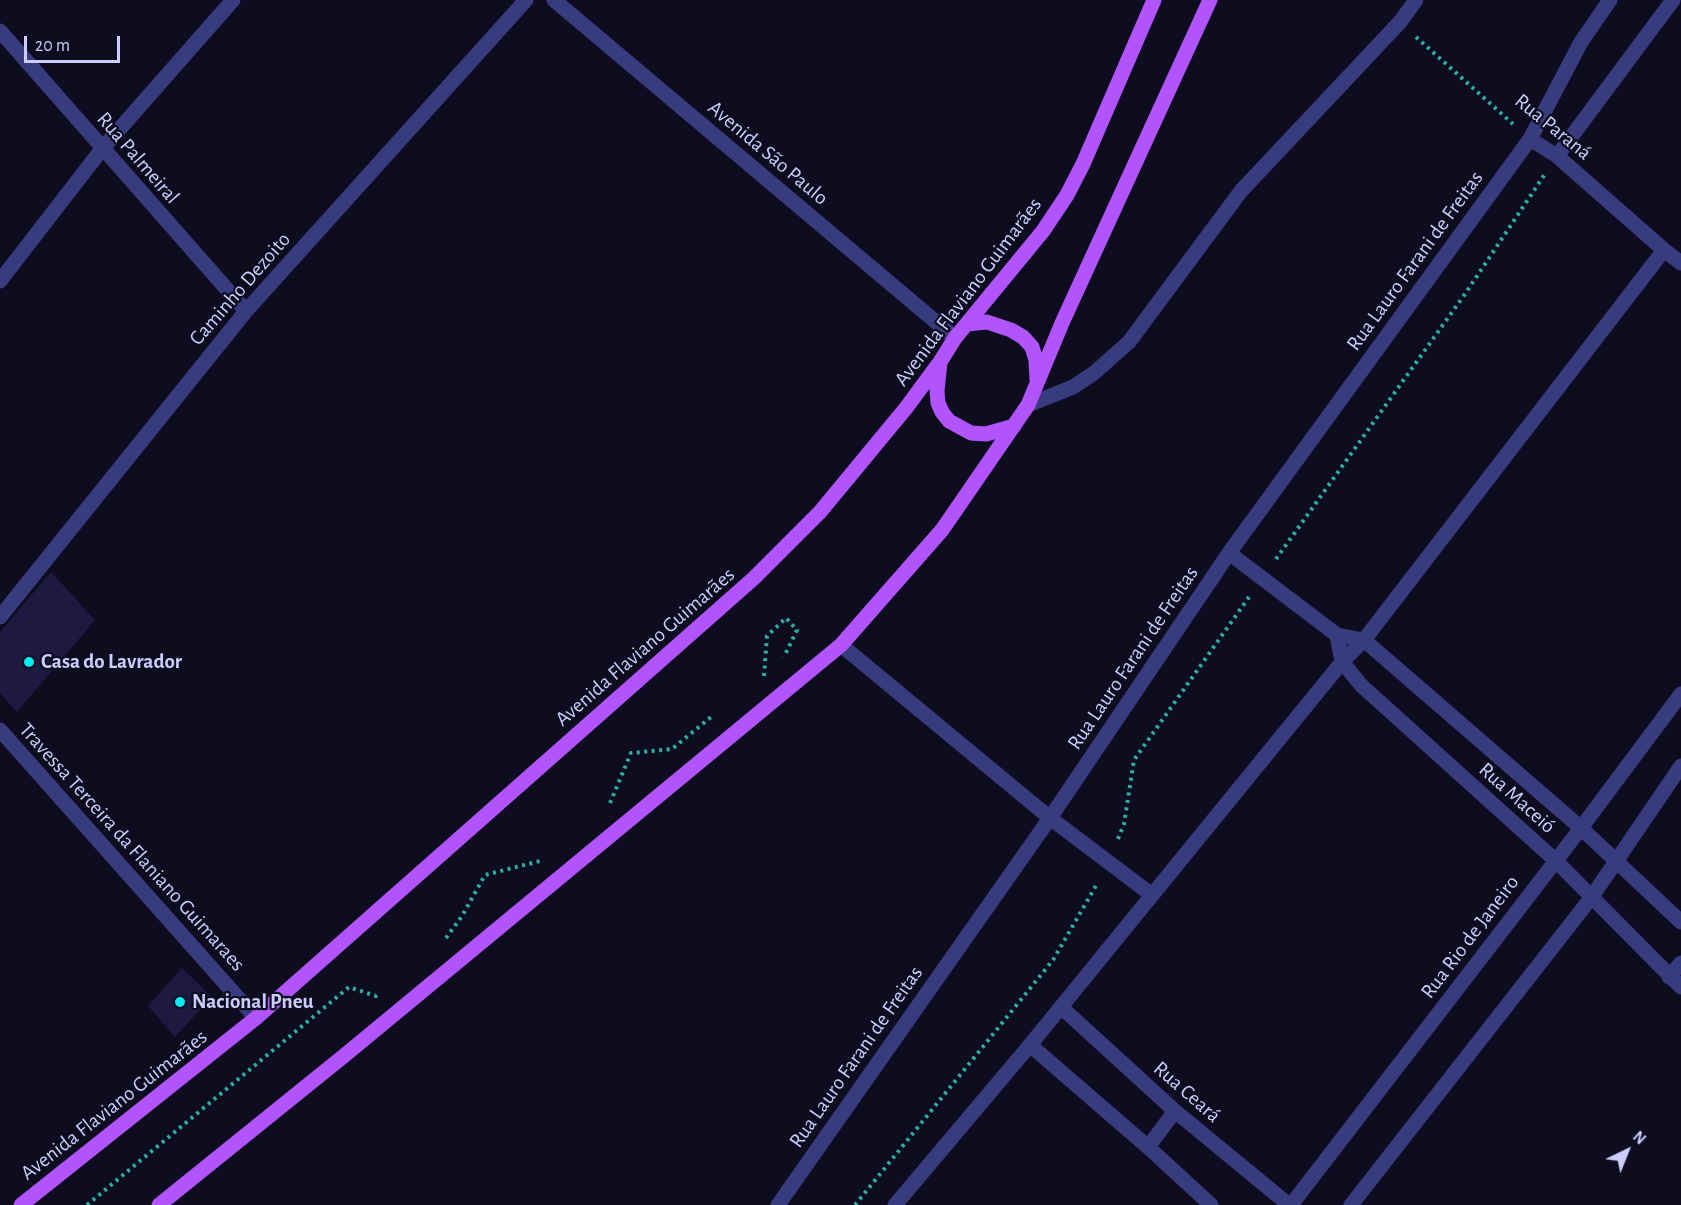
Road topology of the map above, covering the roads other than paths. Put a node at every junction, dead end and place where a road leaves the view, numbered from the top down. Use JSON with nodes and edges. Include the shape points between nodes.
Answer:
{"nodes":[{"id":1,"x":234,"y":0,"type":"edge"},
{"id":2,"x":526,"y":0,"type":"edge"},
{"id":3,"x":554,"y":0,"type":"edge"},
{"id":4,"x":1154,"y":0,"type":"edge"},
{"id":5,"x":1210,"y":0,"type":"edge"},
{"id":6,"x":1416,"y":0,"type":"edge"},
{"id":7,"x":1610,"y":0,"type":"edge"},
{"id":8,"x":1673,"y":0,"type":"edge"},
{"id":9,"x":0,"y":31,"type":"edge"},
{"id":10,"x":1530,"y":139,"type":"junction"},
{"id":11,"x":102,"y":149,"type":"junction"},
{"id":12,"x":1557,"y":156,"type":"junction"},
{"id":13,"x":1664,"y":250,"type":"junction"},
{"id":14,"x":1681,"y":263,"type":"edge"},
{"id":15,"x":0,"y":281,"type":"edge"},
{"id":16,"x":246,"y":311,"type":"junction"},
{"id":17,"x":967,"y":324,"type":"junction"},
{"id":18,"x":956,"y":338,"type":"junction"},
{"id":19,"x":940,"y":363,"type":"junction"},
{"id":20,"x":1037,"y":380,"type":"junction"},
{"id":21,"x":1028,"y":405,"type":"junction"},
{"id":22,"x":1014,"y":426,"type":"junction"},
{"id":23,"x":1229,"y":553,"type":"junction"},
{"id":24,"x":0,"y":616,"type":"edge"},
{"id":25,"x":1337,"y":635,"type":"junction"},
{"id":26,"x":1364,"y":640,"type":"junction"},
{"id":27,"x":841,"y":645,"type":"junction"},
{"id":28,"x":1342,"y":662,"type":"junction"},
{"id":29,"x":1681,"y":694,"type":"edge"},
{"id":30,"x":0,"y":730,"type":"edge"},
{"id":31,"x":1680,"y":769,"type":"edge"},
{"id":32,"x":1050,"y":818,"type":"junction"},
{"id":33,"x":1581,"y":828,"type":"junction"},
{"id":34,"x":1555,"y":860,"type":"junction"},
{"id":35,"x":1615,"y":861,"type":"junction"},
{"id":36,"x":1152,"y":895,"type":"junction"},
{"id":37,"x":1591,"y":898,"type":"junction"},
{"id":38,"x":1681,"y":922,"type":"edge"},
{"id":39,"x":1681,"y":963,"type":"edge"},
{"id":40,"x":1675,"y":982,"type":"edge"},
{"id":41,"x":1061,"y":1007,"type":"junction"},
{"id":42,"x":256,"y":1018,"type":"junction"},
{"id":43,"x":1030,"y":1045,"type":"junction"},
{"id":44,"x":1175,"y":1111,"type":"junction"},
{"id":45,"x":1148,"y":1148,"type":"junction"},
{"id":46,"x":167,"y":1202,"type":"edge"},
{"id":47,"x":21,"y":1205,"type":"edge"},
{"id":48,"x":778,"y":1205,"type":"edge"},
{"id":49,"x":895,"y":1205,"type":"edge"},
{"id":50,"x":1211,"y":1205,"type":"edge"},
{"id":51,"x":1290,"y":1205,"type":"edge"},
{"id":52,"x":1351,"y":1205,"type":"edge"}],
"edges":[{"from":1,"to":11,"type":"street"},
{"from":2,"to":16,"type":"street","name":"Caminho Dezoito"},
{"from":3,"to":18,"type":"street","name":"Avenida São Paulo"},
{"from":4,"to":17,"type":"main road","name":"Avenida Flaviano Guimarães","via":[[1067,195],[1043,231]]},
{"from":5,"to":20,"type":"main road"},
{"from":6,"to":21,"type":"street","via":[[1400,22],[1241,191],[1128,342],[1073,387]]},
{"from":7,"to":10,"type":"street","name":"Rua Lauro Farani de Freitas","via":[[1581,42]]},
{"from":8,"to":12,"type":"street"},
{"from":9,"to":11,"type":"street","name":"Rua Palmeiral"},
{"from":10,"to":12,"type":"street","name":"Rua Paraná"},
{"from":10,"to":23,"type":"street","name":"Rua Lauro Farani de Freitas"},
{"from":11,"to":15,"type":"street"},
{"from":11,"to":16,"type":"street","name":"Rua Palmeiral"},
{"from":12,"to":13,"type":"street","name":"Rua Paraná"},
{"from":13,"to":14,"type":"street","name":"Rua Paraná"},
{"from":13,"to":26,"type":"street"},
{"from":16,"to":24,"type":"street","name":"Caminho Dezoito"},
{"from":17,"to":18,"type":"main road","name":"Avenida Flaviano Guimarães"},
{"from":17,"to":20,"type":"main road","via":[[987,322],[1023,337],[1032,347]]},
{"from":18,"to":19,"type":"main road","name":"Avenida Flaviano Guimarães"},
{"from":19,"to":22,"type":"main road","via":[[938,403],[950,421],[971,432],[986,434]]},
{"from":19,"to":42,"type":"main road","name":"Avenida Flaviano Guimarães","via":[[820,512],[754,578]]},
{"from":20,"to":21,"type":"main road"},
{"from":21,"to":22,"type":"main road"},
{"from":22,"to":27,"type":"main road","via":[[942,530]]},
{"from":23,"to":25,"type":"street"},
{"from":23,"to":32,"type":"street","name":"Rua Lauro Farani de Freitas"},
{"from":25,"to":26,"type":"street"},
{"from":25,"to":28,"type":"street","name":"Rua Maceió"},
{"from":26,"to":28,"type":"street"},
{"from":26,"to":33,"type":"street","name":"Rua Maceió"},
{"from":27,"to":32,"type":"street"},
{"from":27,"to":46,"type":"main road"},
{"from":28,"to":34,"type":"street","name":"Rua Maceió","via":[[1362,686]]},
{"from":28,"to":36,"type":"street"},
{"from":29,"to":33,"type":"street","name":"Rua Rio de Janeiro"},
{"from":30,"to":42,"type":"street","name":"Travessa Terceira da Flaniano Guimaraes"},
{"from":31,"to":35,"type":"street"},
{"from":32,"to":36,"type":"street"},
{"from":32,"to":48,"type":"street","name":"Rua Lauro Farani de Freitas"},
{"from":33,"to":34,"type":"street","name":"Rua Rio de Janeiro"},
{"from":33,"to":35,"type":"street","name":"Rua Maceió"},
{"from":34,"to":37,"type":"street","name":"Rua Maceió"},
{"from":34,"to":51,"type":"street","name":"Rua Rio de Janeiro"},
{"from":35,"to":37,"type":"street"},
{"from":35,"to":38,"type":"street","name":"Rua Maceió"},
{"from":36,"to":41,"type":"street"},
{"from":37,"to":40,"type":"street","name":"Rua Maceió"},
{"from":37,"to":52,"type":"street"},
{"from":39,"to":40,"type":"street"},
{"from":41,"to":43,"type":"street"},
{"from":41,"to":44,"type":"street","name":"Rua Ceará"},
{"from":42,"to":47,"type":"main road","name":"Avenida Flaviano Guimarães"},
{"from":43,"to":45,"type":"street"},
{"from":43,"to":49,"type":"street"},
{"from":44,"to":45,"type":"street"},
{"from":44,"to":51,"type":"street","name":"Rua Ceará"},
{"from":45,"to":50,"type":"street"}]}
